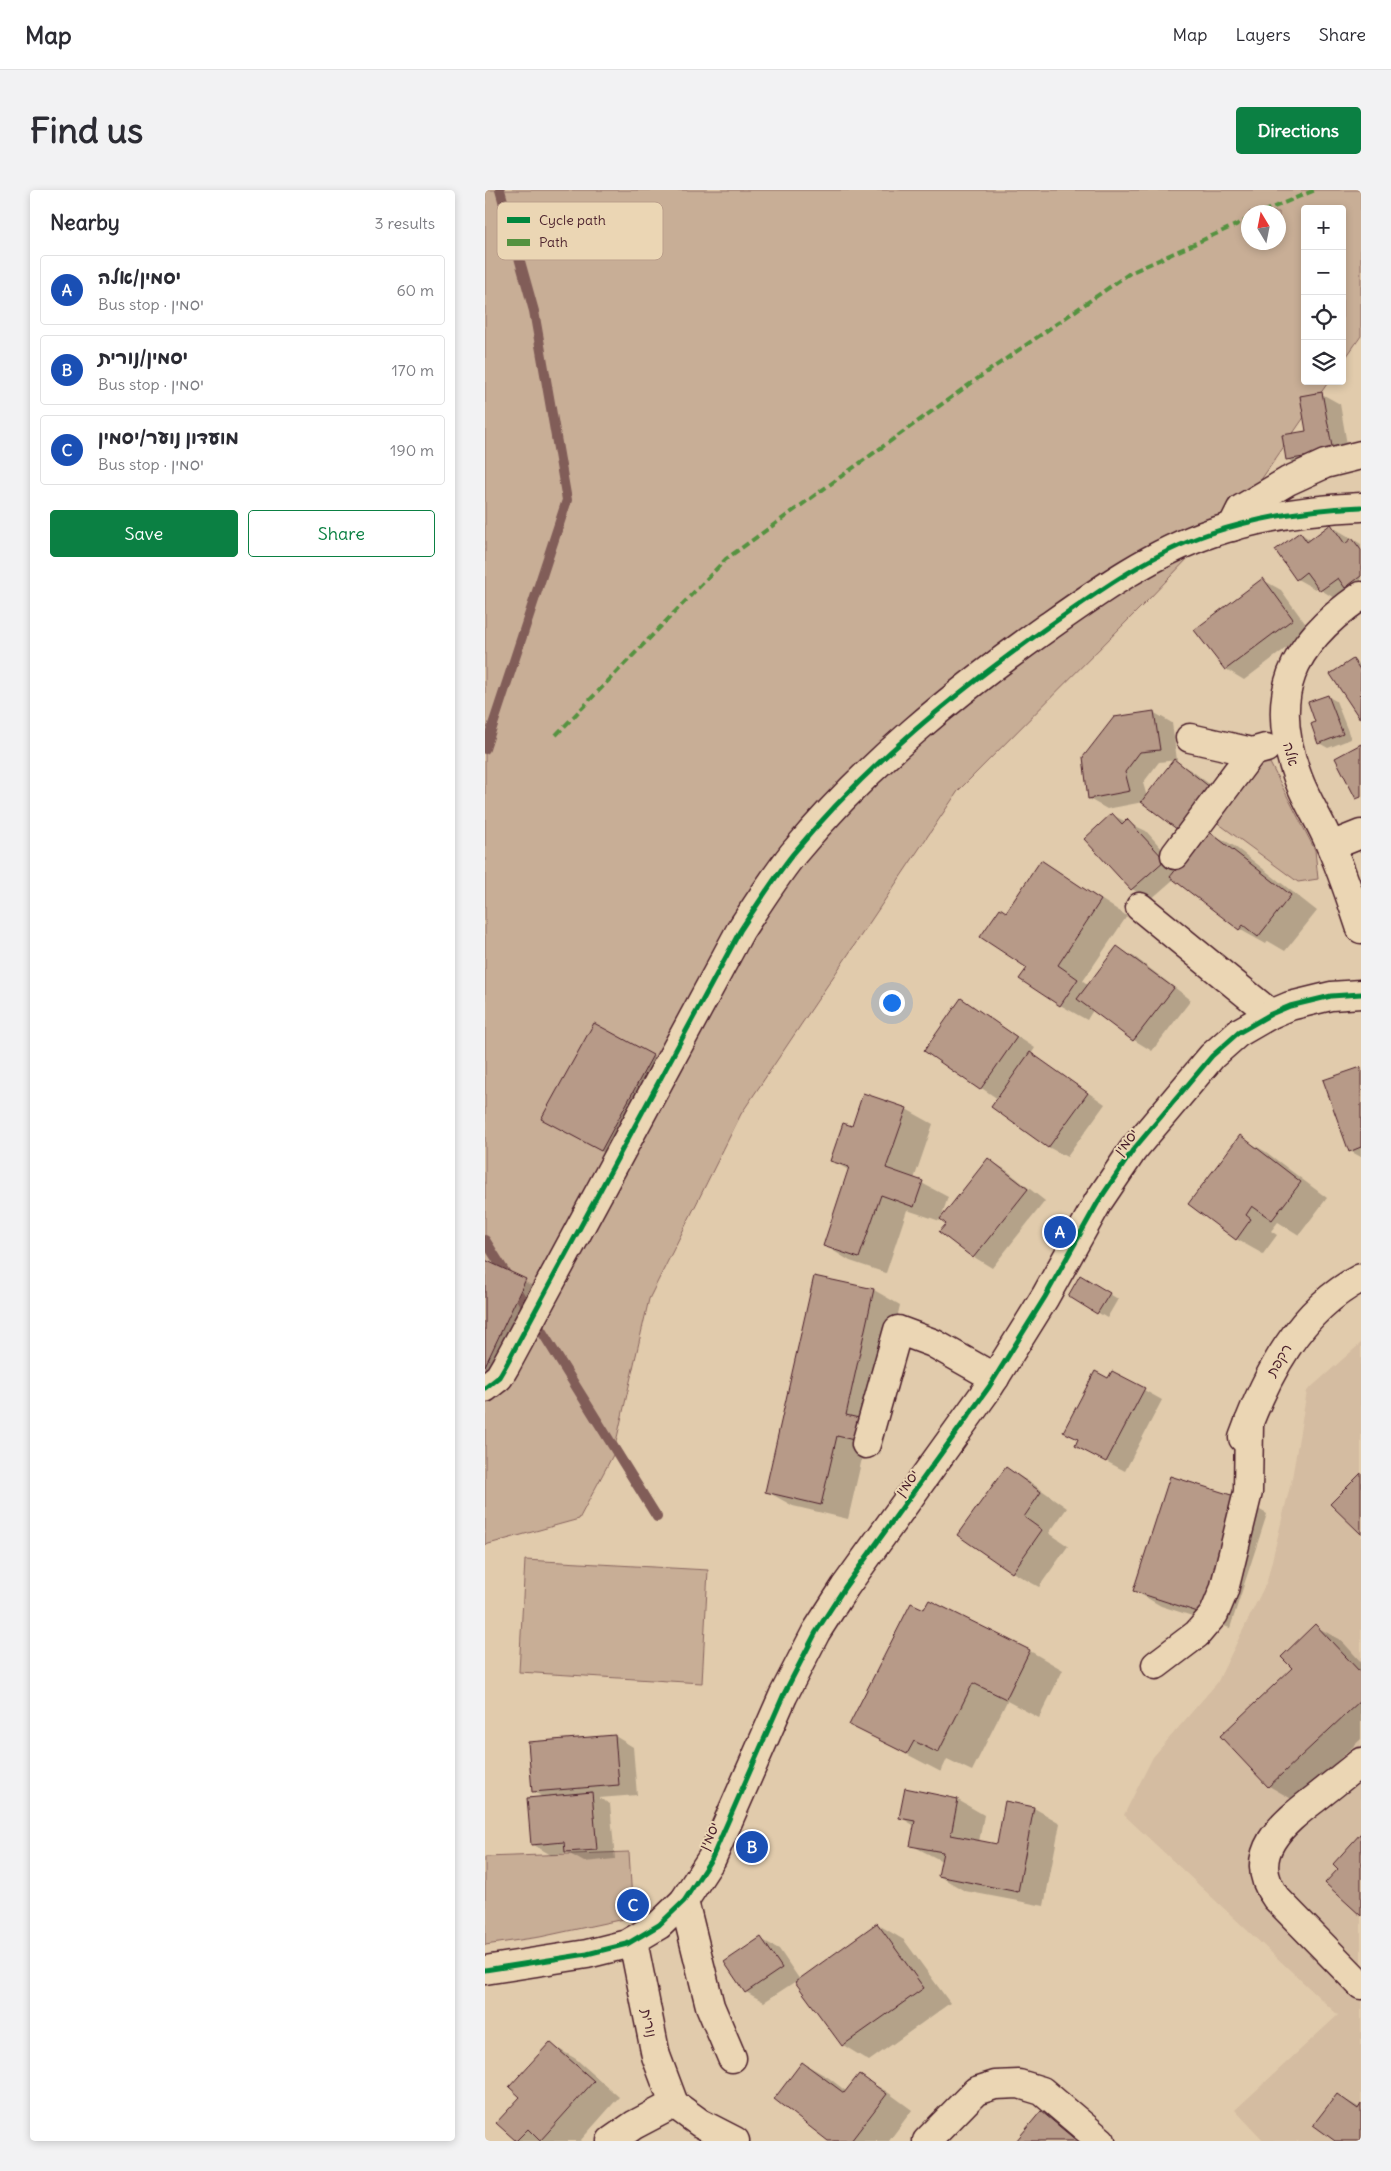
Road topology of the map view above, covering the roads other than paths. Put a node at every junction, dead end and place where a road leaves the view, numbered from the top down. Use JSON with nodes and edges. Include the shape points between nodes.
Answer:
{"nodes":[{"id":1,"x":1361,"y":455,"type":"edge"},
{"id":2,"x":1361,"y":507,"type":"edge"},
{"id":3,"x":1232,"y":527,"type":"junction"},
{"id":4,"x":1361,"y":596,"type":"edge"},
{"id":5,"x":1190,"y":738,"type":"dead end"},
{"id":6,"x":1287,"y":742,"type":"junction"},
{"id":7,"x":1252,"y":752,"type":"junction"},
{"id":8,"x":1361,"y":834,"type":"edge"},
{"id":9,"x":1331,"y":846,"type":"junction"},
{"id":10,"x":1175,"y":855,"type":"dead end"},
{"id":11,"x":1140,"y":907,"type":"dead end"},
{"id":12,"x":1361,"y":929,"type":"edge"},
{"id":13,"x":1361,"y":994,"type":"edge"},
{"id":14,"x":1271,"y":1014,"type":"junction"},
{"id":15,"x":1361,"y":1278,"type":"edge"},
{"id":16,"x":995,"y":1378,"type":"junction"},
{"id":17,"x":485,"y":1388,"type":"edge"},
{"id":18,"x":1249,"y":1422,"type":"junction"},
{"id":19,"x":867,"y":1444,"type":"dead end"},
{"id":20,"x":1232,"y":1468,"type":"dead end"},
{"id":21,"x":1156,"y":1665,"type":"dead end"},
{"id":22,"x":1361,"y":1762,"type":"edge"},
{"id":23,"x":684,"y":1901,"type":"junction"},
{"id":24,"x":633,"y":1940,"type":"junction"},
{"id":25,"x":485,"y":1970,"type":"edge"},
{"id":26,"x":1361,"y":1985,"type":"edge"},
{"id":27,"x":732,"y":2058,"type":"dead end"},
{"id":28,"x":674,"y":2104,"type":"junction"},
{"id":29,"x":611,"y":2141,"type":"edge"},
{"id":30,"x":735,"y":2141,"type":"edge"},
{"id":31,"x":927,"y":2141,"type":"edge"},
{"id":32,"x":1101,"y":2141,"type":"edge"}],
"edges":[{"from":1,"to":3,"type":"street","via":[[1325,464],[1288,481],[1241,509]]},
{"from":2,"to":3,"type":"street","via":[[1302,512]]},
{"from":3,"to":17,"type":"street","via":[[1190,541],[1146,562],[1028,642],[900,744],[825,817],[787,862],[740,931],[506,1366],[499,1377]]},
{"from":4,"to":6,"type":"street","name":"אלה","via":[[1321,628],[1299,655],[1289,679],[1285,703]]},
{"from":5,"to":7,"type":"street"},
{"from":6,"to":7,"type":"street"},
{"from":6,"to":9,"type":"street","name":"אלה","via":[[1298,779]]},
{"from":7,"to":10,"type":"street"},
{"from":8,"to":9,"type":"street"},
{"from":9,"to":12,"type":"street","name":"אלה"},
{"from":11,"to":14,"type":"street"},
{"from":13,"to":14,"type":"street","name":"יסמין","via":[[1310,1000]]},
{"from":14,"to":16,"type":"street","name":"יסמין","via":[[1224,1044],[1133,1150],[1098,1202]]},
{"from":15,"to":18,"type":"street","name":"רקפת","via":[[1343,1287],[1297,1333],[1277,1362]]},
{"from":16,"to":19,"type":"street","via":[[933,1343],[898,1330]]},
{"from":16,"to":23,"type":"street","name":"יסמין","via":[[816,1632],[783,1696],[712,1858]]},
{"from":18,"to":20,"type":"street","name":"רקפת"},
{"from":18,"to":21,"type":"street","via":[[1248,1492],[1224,1590],[1214,1614],[1197,1634]]},
{"from":22,"to":26,"type":"street","via":[[1288,1820],[1274,1836],[1264,1864],[1267,1881],[1276,1898]]},
{"from":23,"to":24,"type":"street","name":"יסמין","via":[[659,1925]]},
{"from":23,"to":27,"type":"street","via":[[710,2006]]},
{"from":24,"to":25,"type":"street","name":"יסמין","via":[[594,1953]]},
{"from":24,"to":28,"type":"street","name":"נורית","via":[[656,2056]]},
{"from":28,"to":29,"type":"street","via":[[633,2125]]},
{"from":28,"to":30,"type":"street","via":[[700,2123]]},
{"from":31,"to":32,"type":"street","via":[[976,2091],[995,2085],[1019,2084],[1042,2092]]}]}
